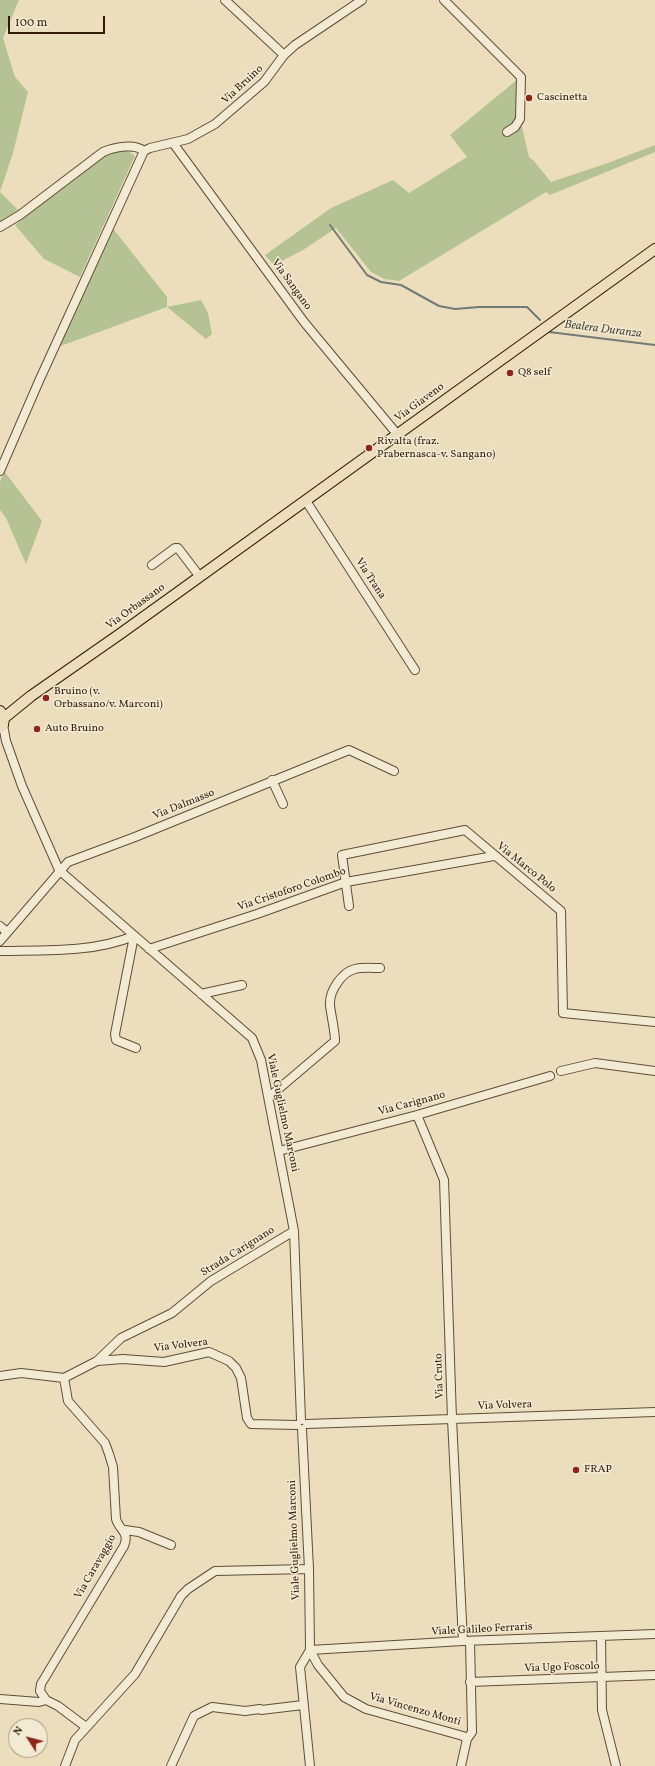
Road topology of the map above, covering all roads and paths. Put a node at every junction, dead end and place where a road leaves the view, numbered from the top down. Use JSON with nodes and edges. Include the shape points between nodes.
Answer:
{"nodes":[{"id":1,"x":225,"y":0,"type":"edge"},
{"id":2,"x":362,"y":0,"type":"edge"},
{"id":3,"x":444,"y":0,"type":"edge"},
{"id":4,"x":284,"y":55,"type":"junction"},
{"id":5,"x":507,"y":132,"type":"dead end"},
{"id":6,"x":173,"y":143,"type":"junction"},
{"id":7,"x":144,"y":152,"type":"junction"},
{"id":8,"x":0,"y":227,"type":"edge"},
{"id":9,"x":655,"y":249,"type":"edge"},
{"id":10,"x":397,"y":434,"type":"junction"},
{"id":11,"x":0,"y":471,"type":"edge"},
{"id":12,"x":306,"y":501,"type":"junction"},
{"id":13,"x":152,"y":565,"type":"dead end"},
{"id":14,"x":200,"y":577,"type":"junction"},
{"id":15,"x":415,"y":670,"type":"dead end"},
{"id":16,"x":2,"y":719,"type":"edge"},
{"id":17,"x":0,"y":741,"type":"edge"},
{"id":18,"x":394,"y":771,"type":"dead end"},
{"id":19,"x":272,"y":780,"type":"junction"},
{"id":20,"x":22,"y":786,"type":"junction"},
{"id":21,"x":283,"y":804,"type":"dead end"},
{"id":22,"x":494,"y":856,"type":"junction"},
{"id":23,"x":59,"y":870,"type":"junction"},
{"id":24,"x":346,"y":882,"type":"junction"},
{"id":25,"x":349,"y":906,"type":"dead end"},
{"id":26,"x":0,"y":926,"type":"edge"},
{"id":27,"x":7,"y":932,"type":"junction"},
{"id":28,"x":134,"y":936,"type":"junction"},
{"id":29,"x":0,"y":941,"type":"edge"},
{"id":30,"x":149,"y":949,"type":"junction"},
{"id":31,"x":0,"y":951,"type":"edge"},
{"id":32,"x":380,"y":968,"type":"dead end"},
{"id":33,"x":242,"y":985,"type":"dead end"},
{"id":34,"x":200,"y":994,"type":"junction"},
{"id":35,"x":655,"y":1022,"type":"edge"},
{"id":36,"x":136,"y":1048,"type":"dead end"},
{"id":37,"x":561,"y":1071,"type":"dead end"},
{"id":38,"x":655,"y":1072,"type":"edge"},
{"id":39,"x":550,"y":1076,"type":"dead end"},
{"id":40,"x":269,"y":1097,"type":"junction"},
{"id":41,"x":417,"y":1115,"type":"junction"},
{"id":42,"x":279,"y":1151,"type":"junction"},
{"id":43,"x":294,"y":1231,"type":"junction"},
{"id":44,"x":97,"y":1361,"type":"junction"},
{"id":45,"x":0,"y":1376,"type":"edge"},
{"id":46,"x":64,"y":1378,"type":"junction"},
{"id":47,"x":655,"y":1412,"type":"edge"},
{"id":48,"x":452,"y":1419,"type":"junction"},
{"id":49,"x":302,"y":1424,"type":"junction"},
{"id":50,"x":124,"y":1530,"type":"junction"},
{"id":51,"x":171,"y":1545,"type":"dead end"},
{"id":52,"x":309,"y":1569,"type":"junction"},
{"id":53,"x":655,"y":1634,"type":"edge"},
{"id":54,"x":601,"y":1636,"type":"junction"},
{"id":55,"x":466,"y":1641,"type":"junction"},
{"id":56,"x":310,"y":1650,"type":"junction"},
{"id":57,"x":655,"y":1674,"type":"edge"},
{"id":58,"x":601,"y":1678,"type":"junction"},
{"id":59,"x":470,"y":1682,"type":"junction"},
{"id":60,"x":0,"y":1699,"type":"edge"},
{"id":61,"x":46,"y":1700,"type":"junction"},
{"id":62,"x":303,"y":1705,"type":"junction"},
{"id":63,"x":86,"y":1726,"type":"junction"},
{"id":64,"x":467,"y":1739,"type":"junction"},
{"id":65,"x":65,"y":1766,"type":"edge"},
{"id":66,"x":171,"y":1766,"type":"edge"},
{"id":67,"x":310,"y":1766,"type":"edge"},
{"id":68,"x":461,"y":1766,"type":"edge"},
{"id":69,"x":616,"y":1766,"type":"edge"}],
"edges":[{"from":1,"to":4,"type":"street"},
{"from":2,"to":4,"type":"street","name":"Via Bruino"},
{"from":3,"to":5,"type":"street","via":[[521,77],[520,119],[515,127]]},
{"from":4,"to":6,"type":"street","name":"Via Bruino","via":[[264,82],[216,124],[200,134]]},
{"from":6,"to":7,"type":"street","name":"Via Bruino","via":[[150,148]]},
{"from":6,"to":10,"type":"street","name":"Via Sangano","via":[[304,322]]},
{"from":7,"to":8,"type":"street","via":[[142,149],[125,147],[103,152],[20,215]]},
{"from":7,"to":11,"type":"street"},
{"from":9,"to":10,"type":"main road","name":"Via Giaveno"},
{"from":10,"to":12,"type":"main road","name":"Via Giaveno"},
{"from":12,"to":14,"type":"main road","name":"Via Giaveno"},
{"from":12,"to":15,"type":"street","name":"Via Trana"},
{"from":13,"to":14,"type":"street","via":[[178,548]]},
{"from":14,"to":16,"type":"main road","name":"Via Orbassano"},
{"from":16,"to":20,"type":"street","name":"Viale Guglielmo Marconi","via":[[6,741]]},
{"from":17,"to":20,"type":"street","name":"Viale Guglielmo Marconi"},
{"from":18,"to":19,"type":"street","name":"Via Dalmasso","via":[[349,750]]},
{"from":19,"to":21,"type":"street"},
{"from":19,"to":23,"type":"street","name":"Via Dalmasso","via":[[68,862]]},
{"from":20,"to":23,"type":"street","name":"Viale Guglielmo Marconi"},
{"from":22,"to":24,"type":"street","name":"Via Cristoforo Colombo"},
{"from":22,"to":24,"type":"street","name":"Via Marco Polo","via":[[466,830],[461,830],[342,855]]},
{"from":22,"to":35,"type":"street","name":"Via Marco Polo","via":[[561,911],[563,1012]]},
{"from":23,"to":27,"type":"street","name":"Via Dalmasso"},
{"from":23,"to":28,"type":"street","name":"Viale Guglielmo Marconi"},
{"from":24,"to":25,"type":"street","name":"Via Marco Polo"},
{"from":24,"to":30,"type":"street","name":"Via Cristoforo Colombo"},
{"from":26,"to":27,"type":"street"},
{"from":27,"to":29,"type":"street","name":"Via Dalmasso"},
{"from":28,"to":30,"type":"street","name":"Viale Guglielmo Marconi"},
{"from":28,"to":31,"type":"street","via":[[117,943],[79,949]]},
{"from":28,"to":36,"type":"street","via":[[115,1034],[116,1040]]},
{"from":30,"to":34,"type":"street","name":"Viale Guglielmo Marconi"},
{"from":32,"to":40,"type":"street","via":[[354,969],[338,982],[331,993],[330,1003],[334,1041]]},
{"from":33,"to":34,"type":"street"},
{"from":34,"to":40,"type":"street","name":"Viale Guglielmo Marconi","via":[[252,1038],[261,1060]]},
{"from":37,"to":38,"type":"street","via":[[595,1062]]},
{"from":39,"to":41,"type":"street","name":"Via Carignano"},
{"from":40,"to":42,"type":"street","name":"Viale Guglielmo Marconi"},
{"from":41,"to":42,"type":"street","name":"Via Carignano"},
{"from":41,"to":48,"type":"street","name":"Via Cruto","via":[[444,1180]]},
{"from":42,"to":43,"type":"street","name":"Viale Guglielmo Marconi"},
{"from":43,"to":44,"type":"street","name":"Strada Carignano","via":[[211,1280],[172,1313],[121,1338]]},
{"from":43,"to":49,"type":"street","name":"Viale Guglielmo Marconi"},
{"from":44,"to":46,"type":"street","name":"Via Volvera"},
{"from":44,"to":49,"type":"street","name":"Via Volvera","via":[[123,1359],[164,1362],[213,1353],[229,1361],[236,1368],[241,1378],[247,1418],[251,1424]]},
{"from":45,"to":46,"type":"street","via":[[21,1373]]},
{"from":46,"to":50,"type":"street","name":"Via Caravaggio","via":[[68,1401],[104,1443],[109,1454],[113,1467],[116,1518]]},
{"from":47,"to":48,"type":"street","name":"Via Volvera"},
{"from":48,"to":49,"type":"street","name":"Via Volvera"},
{"from":48,"to":55,"type":"street","name":"Via Cruto"},
{"from":49,"to":52,"type":"street","name":"Viale Guglielmo Marconi"},
{"from":50,"to":51,"type":"street","via":[[139,1532]]},
{"from":50,"to":61,"type":"street","name":"Via Caravaggio","via":[[124,1546],[41,1684],[40,1691]]},
{"from":52,"to":56,"type":"street","name":"Viale Guglielmo Marconi"},
{"from":52,"to":63,"type":"street","via":[[215,1571],[199,1581],[182,1596],[135,1674]]},
{"from":53,"to":54,"type":"street","name":"Viale Galileo Ferraris"},
{"from":54,"to":55,"type":"street","name":"Viale Galileo Ferraris"},
{"from":54,"to":58,"type":"street"},
{"from":55,"to":56,"type":"street","name":"Viale Galileo Ferraris"},
{"from":55,"to":59,"type":"street","name":"Via Cruto"},
{"from":56,"to":62,"type":"street","via":[[300,1668]]},
{"from":56,"to":64,"type":"street","name":"Via Vincenzo Monti","via":[[331,1683],[353,1703]]},
{"from":57,"to":58,"type":"street","name":"Via Ugo Foscolo"},
{"from":58,"to":59,"type":"street","name":"Via Ugo Foscolo"},
{"from":58,"to":69,"type":"street","via":[[602,1710]]},
{"from":59,"to":64,"type":"street","name":"Via Cruto","via":[[472,1732]]},
{"from":60,"to":61,"type":"street","via":[[39,1702]]},
{"from":61,"to":63,"type":"street"},
{"from":62,"to":66,"type":"street","via":[[245,1711],[212,1707],[194,1716]]},
{"from":62,"to":67,"type":"street"},
{"from":63,"to":65,"type":"street","via":[[75,1740]]},
{"from":64,"to":68,"type":"street","name":"Via Cruto"}]}
